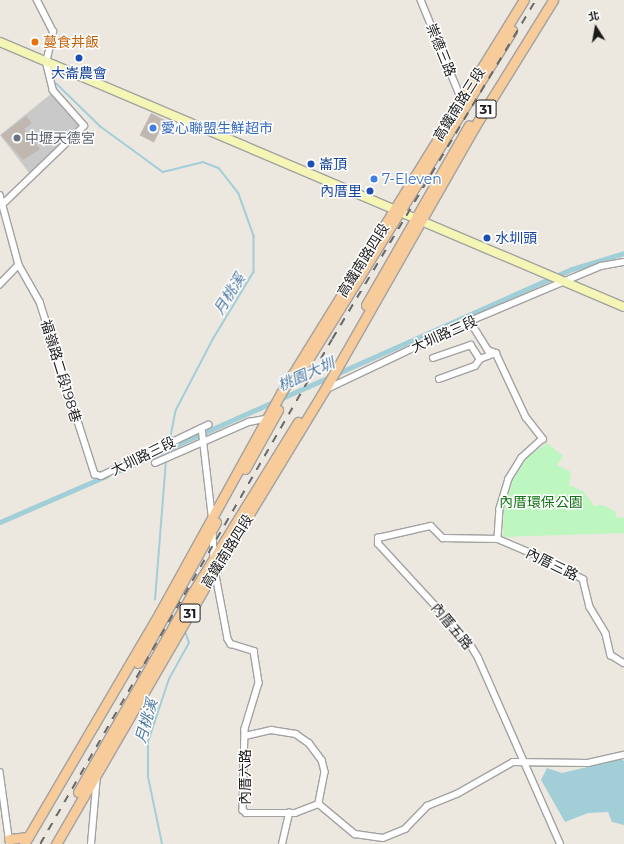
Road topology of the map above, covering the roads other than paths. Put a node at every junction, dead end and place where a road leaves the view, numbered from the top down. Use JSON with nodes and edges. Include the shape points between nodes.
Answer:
{"nodes":[{"id":1,"x":37,"y":0,"type":"edge"},
{"id":2,"x":421,"y":0,"type":"edge"},
{"id":3,"x":525,"y":0,"type":"edge"},
{"id":4,"x":530,"y":0,"type":"edge"},
{"id":5,"x":546,"y":0,"type":"edge"},
{"id":6,"x":553,"y":0,"type":"edge"},
{"id":7,"x":524,"y":10,"type":"junction"},
{"id":8,"x":0,"y":42,"type":"edge"},
{"id":9,"x":46,"y":63,"type":"junction"},
{"id":10,"x":462,"y":100,"type":"junction"},
{"id":11,"x":0,"y":195,"type":"edge"},
{"id":12,"x":4,"y":203,"type":"junction"},
{"id":13,"x":398,"y":210,"type":"junction"},
{"id":14,"x":418,"y":219,"type":"junction"},
{"id":15,"x":624,"y":262,"type":"edge"},
{"id":16,"x":19,"y":265,"type":"junction"},
{"id":17,"x":561,"y":280,"type":"junction"},
{"id":18,"x":0,"y":285,"type":"edge"},
{"id":19,"x":624,"y":307,"type":"edge"},
{"id":20,"x":470,"y":322,"type":"junction"},
{"id":21,"x":496,"y":353,"type":"junction"},
{"id":22,"x":433,"y":358,"type":"dead end"},
{"id":23,"x":480,"y":359,"type":"junction"},
{"id":24,"x":440,"y":379,"type":"dead end"},
{"id":25,"x":324,"y":388,"type":"junction"},
{"id":26,"x":266,"y":419,"type":"junction"},
{"id":27,"x":205,"y":440,"type":"junction"},
{"id":28,"x":154,"y":463,"type":"dead end"},
{"id":29,"x":242,"y":475,"type":"junction"},
{"id":30,"x":101,"y":476,"type":"joint"},
{"id":31,"x":225,"y":492,"type":"junction"},
{"id":32,"x":251,"y":497,"type":"junction"},
{"id":33,"x":212,"y":515,"type":"junction"},
{"id":34,"x":243,"y":525,"type":"junction"},
{"id":35,"x":213,"y":527,"type":"junction"},
{"id":36,"x":498,"y":539,"type":"junction"},
{"id":37,"x":214,"y":560,"type":"junction"},
{"id":38,"x":215,"y":570,"type":"junction"},
{"id":39,"x":158,"y":614,"type":"junction"},
{"id":40,"x":152,"y":638,"type":"junction"},
{"id":41,"x":624,"y":663,"type":"edge"},
{"id":42,"x":147,"y":685,"type":"junction"},
{"id":43,"x":124,"y":712,"type":"junction"},
{"id":44,"x":245,"y":736,"type":"junction"},
{"id":45,"x":624,"y":755,"type":"edge"},
{"id":46,"x":524,"y":764,"type":"junction"},
{"id":47,"x":98,"y":769,"type":"junction"},
{"id":48,"x":0,"y":772,"type":"edge"},
{"id":49,"x":319,"y":804,"type":"junction"},
{"id":50,"x":289,"y":813,"type":"junction"},
{"id":51,"x":10,"y":841,"type":"edge"},
{"id":52,"x":28,"y":842,"type":"edge"},
{"id":53,"x":50,"y":844,"type":"edge"},
{"id":54,"x":56,"y":844,"type":"edge"},
{"id":55,"x":91,"y":844,"type":"edge"},
{"id":56,"x":282,"y":844,"type":"edge"},
{"id":57,"x":560,"y":844,"type":"edge"}],
"edges":[{"from":1,"to":9,"type":"street","via":[[53,32]]},
{"from":2,"to":10,"type":"street","name":"崇德三路"},
{"from":3,"to":7,"type":"main road"},
{"from":3,"to":10,"type":"main road","name":"高鐵南路三段","number":"31"},
{"from":4,"to":7,"type":"main road","name":"高鐵南路三段","number":"31"},
{"from":5,"to":14,"type":"main road","name":"高鐵南路三段","number":"31"},
{"from":6,"to":14,"type":"main road","name":"高鐵南路三段","number":"31"},
{"from":7,"to":13,"type":"main road","name":"高鐵南路三段","number":"31"},
{"from":8,"to":9,"type":"main road"},
{"from":9,"to":12,"type":"street","via":[[53,91],[83,121],[83,130]]},
{"from":9,"to":13,"type":"main road","via":[[102,84]]},
{"from":10,"to":13,"type":"main road","name":"高鐵南路三段","number":"31"},
{"from":11,"to":12,"type":"street","name":"福嶺路二段198巷"},
{"from":12,"to":16,"type":"street","name":"福嶺路二段198巷"},
{"from":13,"to":14,"type":"main road"},
{"from":13,"to":26,"type":"main road","name":"高鐵南路四段","number":"31"},
{"from":13,"to":29,"type":"main road","name":"高鐵南路四段","number":"31","via":[[290,388]]},
{"from":14,"to":17,"type":"main road"},
{"from":14,"to":25,"type":"main road","name":"高鐵南路四段","number":"31"},
{"from":14,"to":25,"type":"main road","name":"高鐵南路四段","number":"31","via":[[327,374]]},
{"from":15,"to":17,"type":"street","name":"大圳路三段","via":[[601,266]]},
{"from":16,"to":18,"type":"street"},
{"from":16,"to":30,"type":"street","name":"福嶺路二段198巷","via":[[40,302],[76,422],[94,472]]},
{"from":17,"to":19,"type":"main road"},
{"from":17,"to":20,"type":"street","name":"大圳路三段"},
{"from":20,"to":21,"type":"street","via":[[488,350]]},
{"from":20,"to":25,"type":"street","name":"大圳路三段"},
{"from":21,"to":23,"type":"street"},
{"from":21,"to":36,"type":"street","via":[[526,417],[543,439],[522,458],[509,479],[500,509]]},
{"from":22,"to":23,"type":"street","via":[[471,345]]},
{"from":23,"to":24,"type":"street","via":[[475,366]]},
{"from":25,"to":32,"type":"main road","name":"高鐵南路四段","number":"31"},
{"from":25,"to":34,"type":"main road","name":"高鐵南路四段","number":"31"},
{"from":26,"to":27,"type":"street","name":"大圳路三段","via":[[249,422]]},
{"from":26,"to":31,"type":"main road","name":"高鐵南路四段","number":"31"},
{"from":27,"to":28,"type":"street","name":"大圳路三段"},
{"from":27,"to":30,"type":"street","name":"大圳路三段","via":[[204,427]]},
{"from":27,"to":33,"type":"street"},
{"from":29,"to":31,"type":"main road"},
{"from":29,"to":35,"type":"main road","name":"高鐵南路四段","number":"31"},
{"from":31,"to":33,"type":"main road","name":"高鐵南路四段","number":"31"},
{"from":32,"to":34,"type":"main road"},
{"from":32,"to":37,"type":"main road","name":"高鐵南路四段","number":"31"},
{"from":33,"to":35,"type":"street"},
{"from":33,"to":39,"type":"main road","name":"高鐵南路四段","number":"31"},
{"from":34,"to":38,"type":"main road","name":"高鐵南路四段","number":"31"},
{"from":35,"to":37,"type":"street"},
{"from":35,"to":40,"type":"main road","name":"高鐵南路四段","number":"31"},
{"from":36,"to":41,"type":"street","name":"內厝三路","via":[[584,580],[590,607],[606,634],[611,655]]},
{"from":36,"to":46,"type":"street","name":"內厝五路","via":[[443,538],[427,525],[378,538],[378,544],[469,643],[522,753]]},
{"from":37,"to":38,"type":"street"},
{"from":37,"to":43,"type":"main road","name":"高鐵南路四段","number":"31"},
{"from":38,"to":42,"type":"main road","name":"高鐵南路四段","number":"31"},
{"from":38,"to":44,"type":"street","name":"內厝六路","via":[[228,639],[231,644],[254,651],[259,683]]},
{"from":39,"to":40,"type":"main road"},
{"from":39,"to":52,"type":"main road","name":"高鐵南路四段","number":"31"},
{"from":40,"to":52,"type":"main road","name":"高鐵南路四段","number":"31"},
{"from":42,"to":43,"type":"main road"},
{"from":42,"to":47,"type":"main road","name":"高鐵南路四段","number":"31"},
{"from":43,"to":53,"type":"main road","name":"高鐵南路四段","number":"31"},
{"from":44,"to":49,"type":"street","via":[[271,730],[296,734],[309,743],[322,760],[325,772]]},
{"from":44,"to":50,"type":"street","name":"內厝六路","via":[[243,810],[246,813]]},
{"from":45,"to":46,"type":"street","via":[[588,763],[540,761]]},
{"from":46,"to":49,"type":"street","via":[[513,762],[457,794],[427,806],[405,829],[383,838],[355,834]]},
{"from":46,"to":57,"type":"street","name":"內厝五路"},
{"from":47,"to":54,"type":"main road","name":"高鐵南路四段","number":"31"},
{"from":47,"to":55,"type":"street"},
{"from":48,"to":51,"type":"street"},
{"from":49,"to":50,"type":"street","name":"內厝六路"},
{"from":50,"to":56,"type":"street"},
{"from":51,"to":52,"type":"main road"}]}
